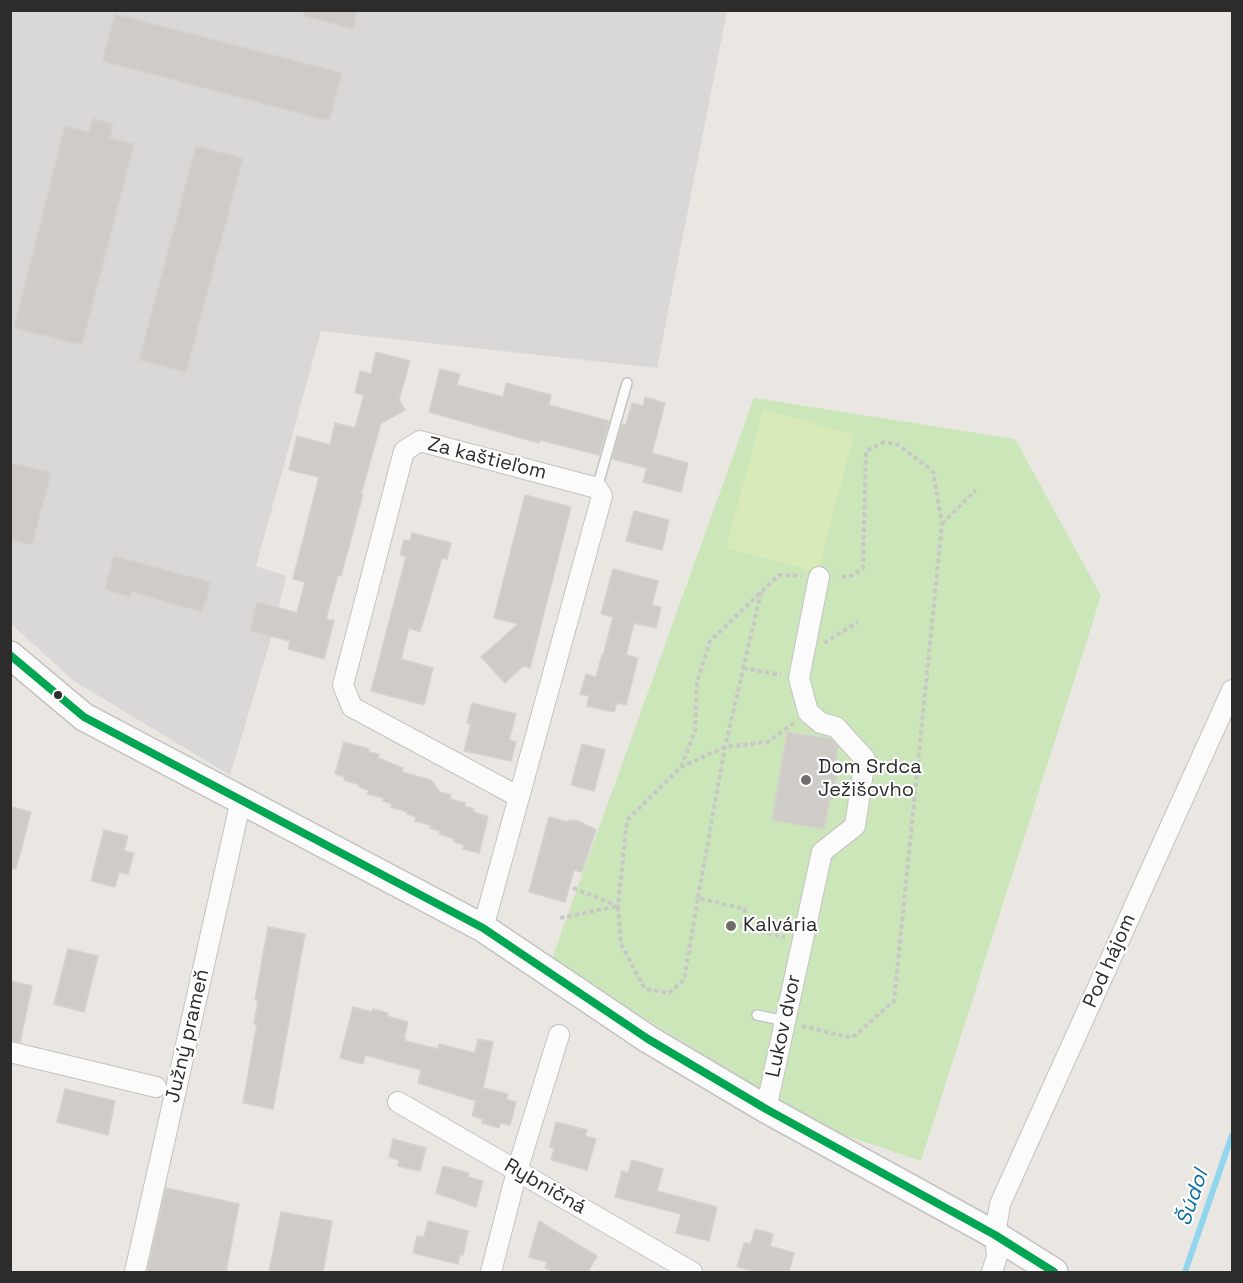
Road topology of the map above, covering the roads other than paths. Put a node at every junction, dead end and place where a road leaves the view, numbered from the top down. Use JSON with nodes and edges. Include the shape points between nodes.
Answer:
{"nodes":[{"id":1,"x":627,"y":383,"type":"dead end"},
{"id":2,"x":597,"y":488,"type":"junction"},
{"id":3,"x":819,"y":577,"type":"road end"},
{"id":4,"x":10,"y":655,"type":"edge"},
{"id":5,"x":1233,"y":690,"type":"edge"},
{"id":6,"x":519,"y":797,"type":"junction"},
{"id":7,"x":241,"y":800,"type":"junction"},
{"id":8,"x":483,"y":928,"type":"junction"},
{"id":9,"x":757,"y":1015,"type":"dead end"},
{"id":10,"x":785,"y":1021,"type":"junction"},
{"id":11,"x":558,"y":1035,"type":"dead end"},
{"id":12,"x":10,"y":1052,"type":"edge"},
{"id":13,"x":156,"y":1087,"type":"dead end"},
{"id":14,"x":398,"y":1102,"type":"dead end"},
{"id":15,"x":766,"y":1109,"type":"junction"},
{"id":16,"x":517,"y":1171,"type":"junction"},
{"id":17,"x":995,"y":1235,"type":"junction"},
{"id":18,"x":135,"y":1272,"type":"edge"},
{"id":19,"x":491,"y":1272,"type":"edge"},
{"id":20,"x":692,"y":1272,"type":"edge"},
{"id":21,"x":992,"y":1272,"type":"edge"},
{"id":22,"x":1054,"y":1272,"type":"edge"}],
"edges":[{"from":1,"to":2,"type":"lane"},
{"from":2,"to":6,"type":"street","via":[[602,496]]},
{"from":2,"to":6,"type":"street","name":"Za kaštieľom","via":[[420,441],[404,451],[342,685],[352,707]]},
{"from":3,"to":10,"type":"street","name":"Lukov dvor","via":[[799,678],[808,712],[821,723],[836,727],[865,759],[855,826],[822,852]]},
{"from":4,"to":7,"type":"street","name":"Lukov dvor","via":[[84,717]]},
{"from":5,"to":17,"type":"street","name":"Pod hájom","via":[[1000,1204]]},
{"from":6,"to":8,"type":"street"},
{"from":7,"to":8,"type":"street","name":"Lukov dvor"},
{"from":7,"to":18,"type":"street","name":"Južný prameň"},
{"from":8,"to":15,"type":"street","name":"Lukov dvor","via":[[648,1039]]},
{"from":9,"to":10,"type":"lane"},
{"from":10,"to":15,"type":"street","name":"Lukov dvor"},
{"from":11,"to":16,"type":"street"},
{"from":12,"to":13,"type":"street"},
{"from":14,"to":16,"type":"street","name":"Rybničná"},
{"from":15,"to":17,"type":"street"},
{"from":16,"to":19,"type":"street"},
{"from":16,"to":20,"type":"street","name":"Rybničná"},
{"from":17,"to":21,"type":"street","name":"Pod hájom","via":[[997,1256]]},
{"from":17,"to":22,"type":"street"}]}
